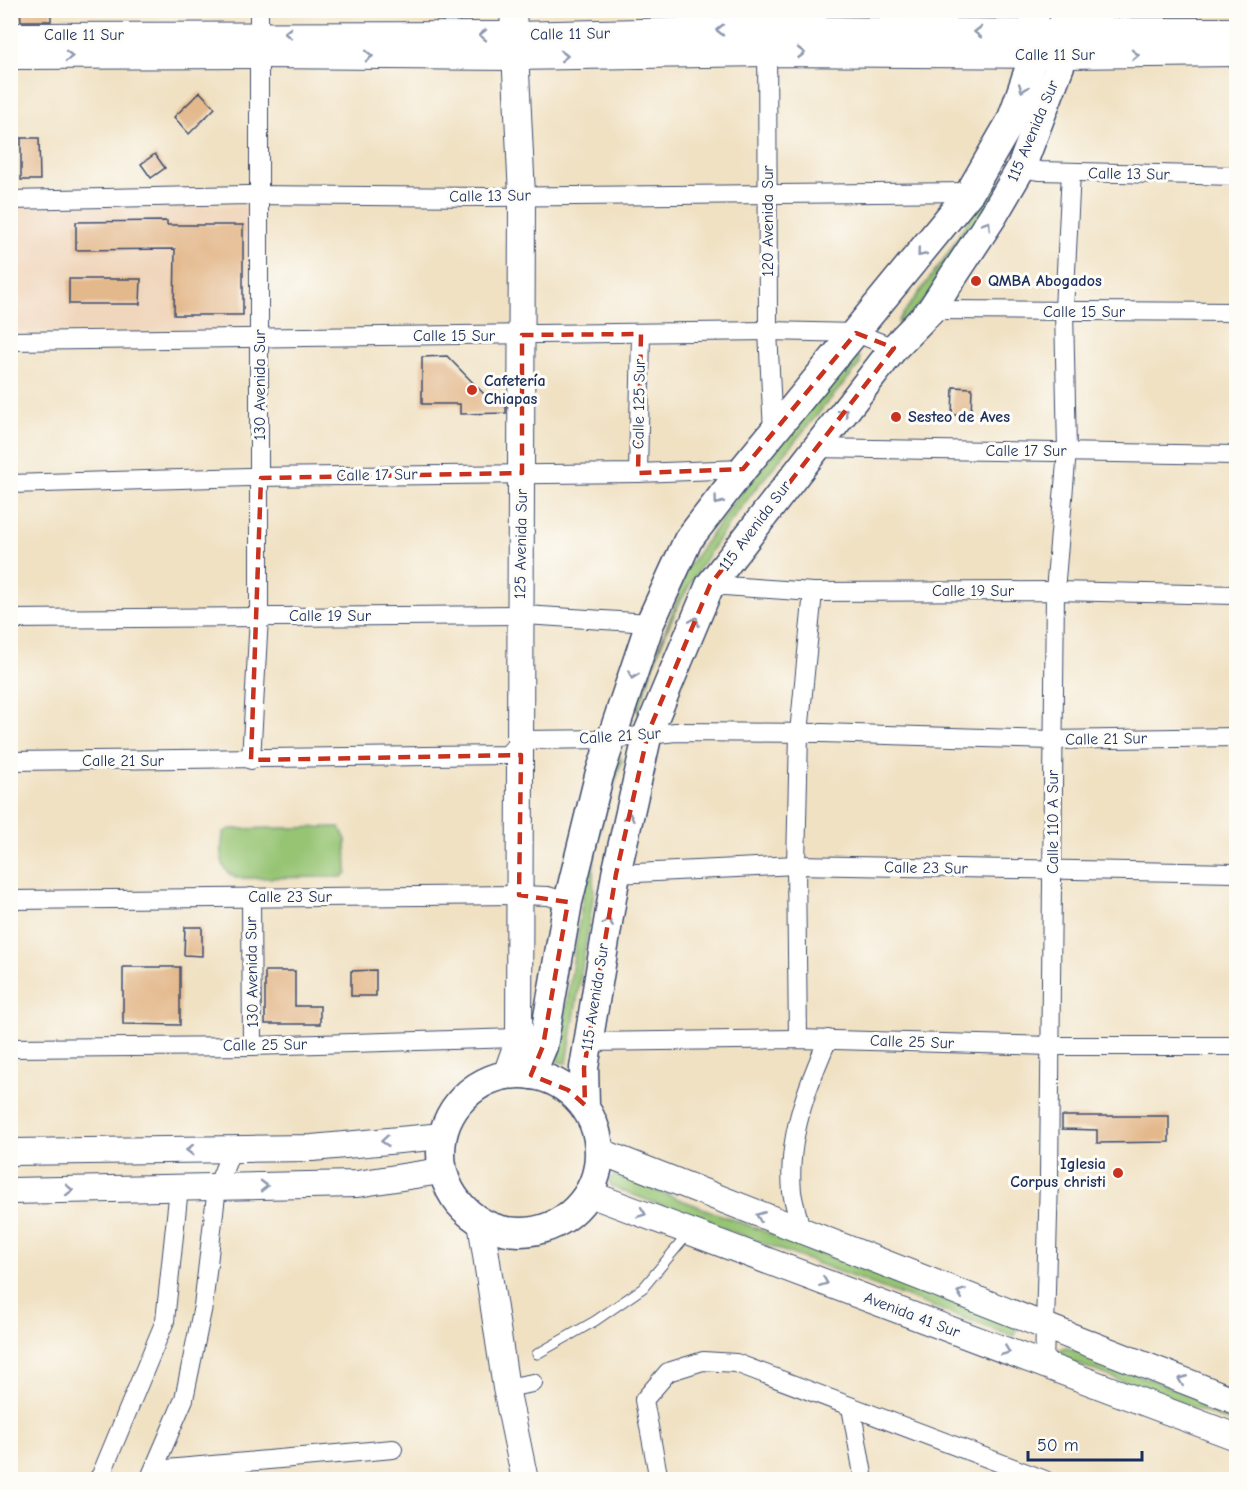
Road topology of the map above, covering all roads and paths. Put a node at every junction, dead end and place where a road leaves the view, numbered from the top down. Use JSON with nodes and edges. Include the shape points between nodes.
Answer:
{"nodes":[{"id":1,"x":767,"y":31,"type":"edge"},
{"id":2,"x":1236,"y":31,"type":"edge"},
{"id":3,"x":1065,"y":32,"type":"edge"},
{"id":4,"x":259,"y":33,"type":"edge"},
{"id":5,"x":1035,"y":33,"type":"edge"},
{"id":6,"x":513,"y":34,"type":"edge"},
{"id":7,"x":10,"y":36,"type":"edge"},
{"id":8,"x":1236,"y":52,"type":"edge"},
{"id":9,"x":10,"y":56,"type":"edge"},
{"id":10,"x":1021,"y":168,"type":"junction"},
{"id":11,"x":1071,"y":172,"type":"junction"},
{"id":12,"x":1236,"y":176,"type":"edge"},
{"id":13,"x":769,"y":192,"type":"junction"},
{"id":14,"x":970,"y":192,"type":"junction"},
{"id":15,"x":259,"y":195,"type":"junction"},
{"id":16,"x":522,"y":196,"type":"junction"},
{"id":17,"x":10,"y":200,"type":"edge"},
{"id":18,"x":931,"y":310,"type":"junction"},
{"id":19,"x":1064,"y":310,"type":"junction"},
{"id":20,"x":1236,"y":312,"type":"edge"},
{"id":21,"x":768,"y":331,"type":"junction"},
{"id":22,"x":856,"y":333,"type":"junction"},
{"id":23,"x":641,"y":334,"type":"junction"},
{"id":24,"x":522,"y":335,"type":"junction"},
{"id":25,"x":260,"y":337,"type":"junction"},
{"id":26,"x":10,"y":341,"type":"edge"},
{"id":27,"x":894,"y":348,"type":"junction"},
{"id":28,"x":773,"y":432,"type":"junction"},
{"id":29,"x":815,"y":448,"type":"junction"},
{"id":30,"x":1067,"y":451,"type":"junction"},
{"id":31,"x":1236,"y":455,"type":"edge"},
{"id":32,"x":743,"y":469,"type":"junction"},
{"id":33,"x":522,"y":473,"type":"junction"},
{"id":34,"x":638,"y":473,"type":"junction"},
{"id":35,"x":261,"y":478,"type":"junction"},
{"id":36,"x":10,"y":484,"type":"edge"},
{"id":37,"x":710,"y":585,"type":"junction"},
{"id":38,"x":1055,"y":591,"type":"junction"},
{"id":39,"x":813,"y":592,"type":"junction"},
{"id":40,"x":1236,"y":595,"type":"edge"},
{"id":41,"x":520,"y":615,"type":"junction"},
{"id":42,"x":259,"y":617,"type":"junction"},
{"id":43,"x":10,"y":619,"type":"edge"},
{"id":44,"x":650,"y":623,"type":"junction"},
{"id":45,"x":648,"y":734,"type":"junction"},
{"id":46,"x":799,"y":734,"type":"junction"},
{"id":47,"x":1236,"y":737,"type":"edge"},
{"id":48,"x":611,"y":739,"type":"junction"},
{"id":49,"x":521,"y":740,"type":"junction"},
{"id":50,"x":1052,"y":740,"type":"junction"},
{"id":51,"x":251,"y":760,"type":"junction"},
{"id":52,"x":10,"y":761,"type":"edge"},
{"id":53,"x":796,"y":866,"type":"junction"},
{"id":54,"x":1053,"y":871,"type":"junction"},
{"id":55,"x":1236,"y":873,"type":"edge"},
{"id":56,"x":616,"y":874,"type":"junction"},
{"id":57,"x":519,"y":895,"type":"junction"},
{"id":58,"x":251,"y":897,"type":"junction"},
{"id":59,"x":10,"y":900,"type":"edge"},
{"id":60,"x":568,"y":902,"type":"junction"},
{"id":61,"x":519,"y":1038,"type":"junction"},
{"id":62,"x":798,"y":1039,"type":"junction"},
{"id":63,"x":828,"y":1039,"type":"junction"},
{"id":64,"x":587,"y":1042,"type":"junction"},
{"id":65,"x":252,"y":1046,"type":"junction"},
{"id":66,"x":1050,"y":1046,"type":"junction"},
{"id":67,"x":1236,"y":1046,"type":"edge"},
{"id":68,"x":10,"y":1048,"type":"edge"},
{"id":69,"x":519,"y":1075,"type":"junction"},
{"id":70,"x":585,"y":1105,"type":"junction"},
{"id":71,"x":443,"y":1136,"type":"junction"},
{"id":72,"x":232,"y":1149,"type":"junction"},
{"id":73,"x":599,"y":1151,"type":"junction"},
{"id":74,"x":10,"y":1152,"type":"edge"},
{"id":75,"x":441,"y":1171,"type":"junction"},
{"id":76,"x":217,"y":1187,"type":"junction"},
{"id":77,"x":179,"y":1188,"type":"junction"},
{"id":78,"x":10,"y":1191,"type":"edge"},
{"id":79,"x":587,"y":1193,"type":"junction"},
{"id":80,"x":481,"y":1222,"type":"junction"},
{"id":81,"x":690,"y":1231,"type":"junction"},
{"id":82,"x":802,"y":1233,"type":"junction"},
{"id":83,"x":1046,"y":1325,"type":"junction"},
{"id":84,"x":537,"y":1354,"type":"dead end"},
{"id":85,"x":1044,"y":1365,"type":"junction"},
{"id":86,"x":533,"y":1383,"type":"dead end"},
{"id":87,"x":506,"y":1388,"type":"junction"},
{"id":88,"x":1236,"y":1401,"type":"edge"},
{"id":89,"x":851,"y":1407,"type":"junction"},
{"id":90,"x":1236,"y":1437,"type":"edge"},
{"id":91,"x":393,"y":1449,"type":"dead end"},
{"id":92,"x":152,"y":1475,"type":"edge"},
{"id":93,"x":97,"y":1479,"type":"edge"},
{"id":94,"x":525,"y":1479,"type":"edge"},
{"id":95,"x":659,"y":1479,"type":"edge"},
{"id":96,"x":864,"y":1479,"type":"edge"},
{"id":97,"x":1045,"y":1479,"type":"edge"}],
"edges":[{"from":1,"to":5,"type":"main road","name":"Calle 11 Sur"},
{"from":1,"to":6,"type":"main road","name":"Calle 11 Sur"},
{"from":1,"to":13,"type":"street","name":"120 Avenida Sur"},
{"from":2,"to":3,"type":"main road","name":"Calle 11 Sur"},
{"from":3,"to":5,"type":"main road","name":"Calle 11 Sur"},
{"from":3,"to":8,"type":"main road","name":"Calle 11 Sur","one_way":true},
{"from":3,"to":10,"type":"main road","name":"115 Avenida Sur"},
{"from":4,"to":6,"type":"main road","name":"Calle 11 Sur"},
{"from":4,"to":7,"type":"main road","name":"Calle 11 Sur"},
{"from":9,"to":4,"type":"main road","name":"Calle 11 Sur","one_way":true},
{"from":4,"to":15,"type":"street","name":"130 Avenida Sur"},
{"from":5,"to":14,"type":"main road","name":"115 Avenida Sur","one_way":true,"via":[[1011,121]]},
{"from":6,"to":16,"type":"main road","name":"125 Avenida Sur"},
{"from":10,"to":11,"type":"street","name":"Calle 13 Sur"},
{"from":18,"to":10,"type":"main road","name":"115 Avenida Sur","one_way":true},
{"from":11,"to":12,"type":"street","name":"Calle 13 Sur"},
{"from":11,"to":19,"type":"street","name":"Calle 110 A Sur"},
{"from":13,"to":14,"type":"street","name":"Calle 13 Sur"},
{"from":13,"to":16,"type":"street","name":"Calle 13 Sur"},
{"from":13,"to":21,"type":"street","name":"120 Avenida Sur"},
{"from":14,"to":22,"type":"main road","name":"115 Avenida Sur","one_way":true},
{"from":15,"to":16,"type":"street","name":"Calle 13 Sur"},
{"from":15,"to":17,"type":"street","name":"Calle 13 Sur"},
{"from":15,"to":25,"type":"street","name":"130 Avenida Sur"},
{"from":16,"to":24,"type":"main road","name":"125 Avenida Sur"},
{"from":18,"to":19,"type":"street","name":"Calle 15 Sur"},
{"from":18,"to":27,"type":"main road","name":"115 Avenida Sur"},
{"from":19,"to":20,"type":"street","name":"Calle 15 Sur"},
{"from":19,"to":30,"type":"street","name":"Calle 110 A Sur"},
{"from":21,"to":22,"type":"street","name":"Calle 15 Sur"},
{"from":21,"to":23,"type":"street","name":"Calle 15 Sur"},
{"from":21,"to":28,"type":"street","name":"120 Avenida Sur"},
{"from":22,"to":27,"type":"street","name":"Calle 15 Sur"},
{"from":22,"to":28,"type":"main road","name":"115 Avenida Sur"},
{"from":23,"to":24,"type":"street","name":"Calle 15 Sur"},
{"from":23,"to":34,"type":"street","name":"Calle 125 Sur"},
{"from":24,"to":25,"type":"street","name":"Calle 15 Sur"},
{"from":24,"to":33,"type":"main road","name":"125 Avenida Sur"},
{"from":25,"to":26,"type":"street","name":"Calle 15 Sur"},
{"from":25,"to":35,"type":"street","name":"130 Avenida Sur"},
{"from":29,"to":27,"type":"main road","name":"115 Avenida Sur","one_way":true},
{"from":28,"to":32,"type":"main road","name":"115 Avenida Sur"},
{"from":29,"to":30,"type":"street","name":"Calle 17 Sur"},
{"from":29,"to":37,"type":"main road","name":"115 Avenida Sur"},
{"from":30,"to":31,"type":"street","name":"Calle 17 Sur"},
{"from":30,"to":38,"type":"street","name":"Calle 110 A Sur"},
{"from":32,"to":34,"type":"street","name":"Calle 17 Sur"},
{"from":32,"to":44,"type":"main road","name":"115 Avenida Sur","one_way":true,"via":[[688,540]]},
{"from":33,"to":34,"type":"street","name":"Calle 17 Sur"},
{"from":33,"to":35,"type":"street","name":"Calle 17 Sur"},
{"from":33,"to":41,"type":"main road","name":"125 Avenida Sur"},
{"from":35,"to":36,"type":"street","name":"Calle 17 Sur"},
{"from":35,"to":42,"type":"street","name":"130 Avenida Sur"},
{"from":37,"to":39,"type":"street","name":"Calle 19 Sur"},
{"from":45,"to":37,"type":"main road","name":"115 Avenida Sur","one_way":true},
{"from":38,"to":39,"type":"street","name":"Calle 19 Sur"},
{"from":38,"to":40,"type":"street","name":"Calle 19 Sur"},
{"from":38,"to":50,"type":"street","name":"Calle 110 A Sur"},
{"from":39,"to":46,"type":"street"},
{"from":41,"to":42,"type":"street","name":"Calle 19 Sur"},
{"from":41,"to":44,"type":"street","name":"Calle 19 Sur"},
{"from":41,"to":49,"type":"main road","name":"125 Avenida Sur"},
{"from":42,"to":43,"type":"street","name":"Calle 19 Sur"},
{"from":42,"to":51,"type":"street","name":"130 Avenida Sur"},
{"from":44,"to":48,"type":"main road","name":"115 Avenida Sur","one_way":true},
{"from":45,"to":46,"type":"street","name":"Calle 21 Sur"},
{"from":45,"to":48,"type":"street","name":"Calle 21 Sur"},
{"from":56,"to":45,"type":"main road","name":"115 Avenida Sur","one_way":true},
{"from":46,"to":50,"type":"street","name":"Calle 21 Sur"},
{"from":46,"to":53,"type":"street"},
{"from":47,"to":50,"type":"street","name":"Calle 21 Sur"},
{"from":48,"to":49,"type":"street","name":"Calle 21 Sur"},
{"from":48,"to":60,"type":"main road","name":"115 Avenida Sur"},
{"from":49,"to":51,"type":"street","name":"Calle 21 Sur","via":[[507,755]]},
{"from":49,"to":57,"type":"main road","name":"125 Avenida Sur"},
{"from":50,"to":54,"type":"street","name":"Calle 110 A Sur"},
{"from":51,"to":52,"type":"street","name":"Calle 21 Sur"},
{"from":53,"to":54,"type":"street","name":"Calle 23 Sur"},
{"from":53,"to":56,"type":"street","name":"Calle 23 Sur"},
{"from":53,"to":62,"type":"street"},
{"from":54,"to":55,"type":"street","name":"Calle 23 Sur"},
{"from":54,"to":66,"type":"street","name":"Calle 110 A Sur"},
{"from":64,"to":56,"type":"main road","name":"115 Avenida Sur","one_way":true},
{"from":57,"to":58,"type":"street","name":"Calle 23 Sur"},
{"from":57,"to":60,"type":"street","name":"Calle 23 Sur","via":[[548,896]]},
{"from":57,"to":61,"type":"main road","name":"125 Avenida Sur"},
{"from":58,"to":59,"type":"street","name":"Calle 23 Sur"},
{"from":58,"to":65,"type":"street","name":"130 Avenida Sur"},
{"from":60,"to":69,"type":"main road","name":"115 Avenida Sur","via":[[543,1046]]},
{"from":61,"to":65,"type":"street","name":"Calle 25 Sur"},
{"from":61,"to":69,"type":"main road","name":"125 Avenida Sur"},
{"from":62,"to":63,"type":"street","name":"Calle 25 Sur"},
{"from":62,"to":64,"type":"street","name":"Calle 25 Sur"},
{"from":63,"to":66,"type":"street","name":"Calle 25 Sur"},
{"from":63,"to":82,"type":"street","via":[[807,1087],[793,1145],[792,1192]]},
{"from":64,"to":70,"type":"main road","name":"115 Avenida Sur"},
{"from":65,"to":68,"type":"street","name":"Calle 25 Sur"},
{"from":66,"to":67,"type":"street","name":"Calle 25 Sur"},
{"from":66,"to":83,"type":"street","name":"Calle 110 A Sur"},
{"from":69,"to":70,"type":"main road","via":[[546,1078]]},
{"from":69,"to":71,"type":"main road","via":[[478,1085],[459,1102]]},
{"from":70,"to":73,"type":"main road"},
{"from":71,"to":72,"type":"main road","one_way":true,"via":[[312,1148]]},
{"from":71,"to":75,"type":"main road"},
{"from":72,"to":74,"type":"main road","one_way":true},
{"from":72,"to":76,"type":"street"},
{"from":73,"to":79,"type":"main road","via":[[594,1180]]},
{"from":82,"to":73,"type":"main road","one_way":true},
{"from":76,"to":75,"type":"main road","one_way":true,"via":[[357,1184]]},
{"from":75,"to":80,"type":"main road","via":[[462,1207]]},
{"from":76,"to":77,"type":"main road"},
{"from":76,"to":92,"type":"street","via":[[203,1306],[184,1399]]},
{"from":78,"to":77,"type":"main road","one_way":true},
{"from":77,"to":93,"type":"street","via":[[165,1321]]},
{"from":79,"to":80,"type":"main road","via":[[562,1220],[535,1230],[507,1231]]},
{"from":79,"to":81,"type":"main road","name":"Avenida 41 Sur","one_way":true},
{"from":80,"to":87,"type":"main road"},
{"from":81,"to":84,"type":"lane","via":[[643,1288]]},
{"from":81,"to":85,"type":"main road","name":"Avenida 41 Sur","one_way":true},
{"from":83,"to":82,"type":"main road","one_way":true},
{"from":83,"to":85,"type":"street","name":"Calle 110 A Sur"},
{"from":88,"to":83,"type":"main road","one_way":true},
{"from":85,"to":90,"type":"main road","name":"Avenida 41 Sur"},
{"from":86,"to":87,"type":"street"},
{"from":87,"to":94,"type":"main road"},
{"from":89,"to":95,"type":"street","via":[[736,1363],[703,1361],[668,1372],[644,1401]]},
{"from":89,"to":96,"type":"street"},
{"from":89,"to":97,"type":"street"},
{"from":91,"to":92,"type":"street"}]}
